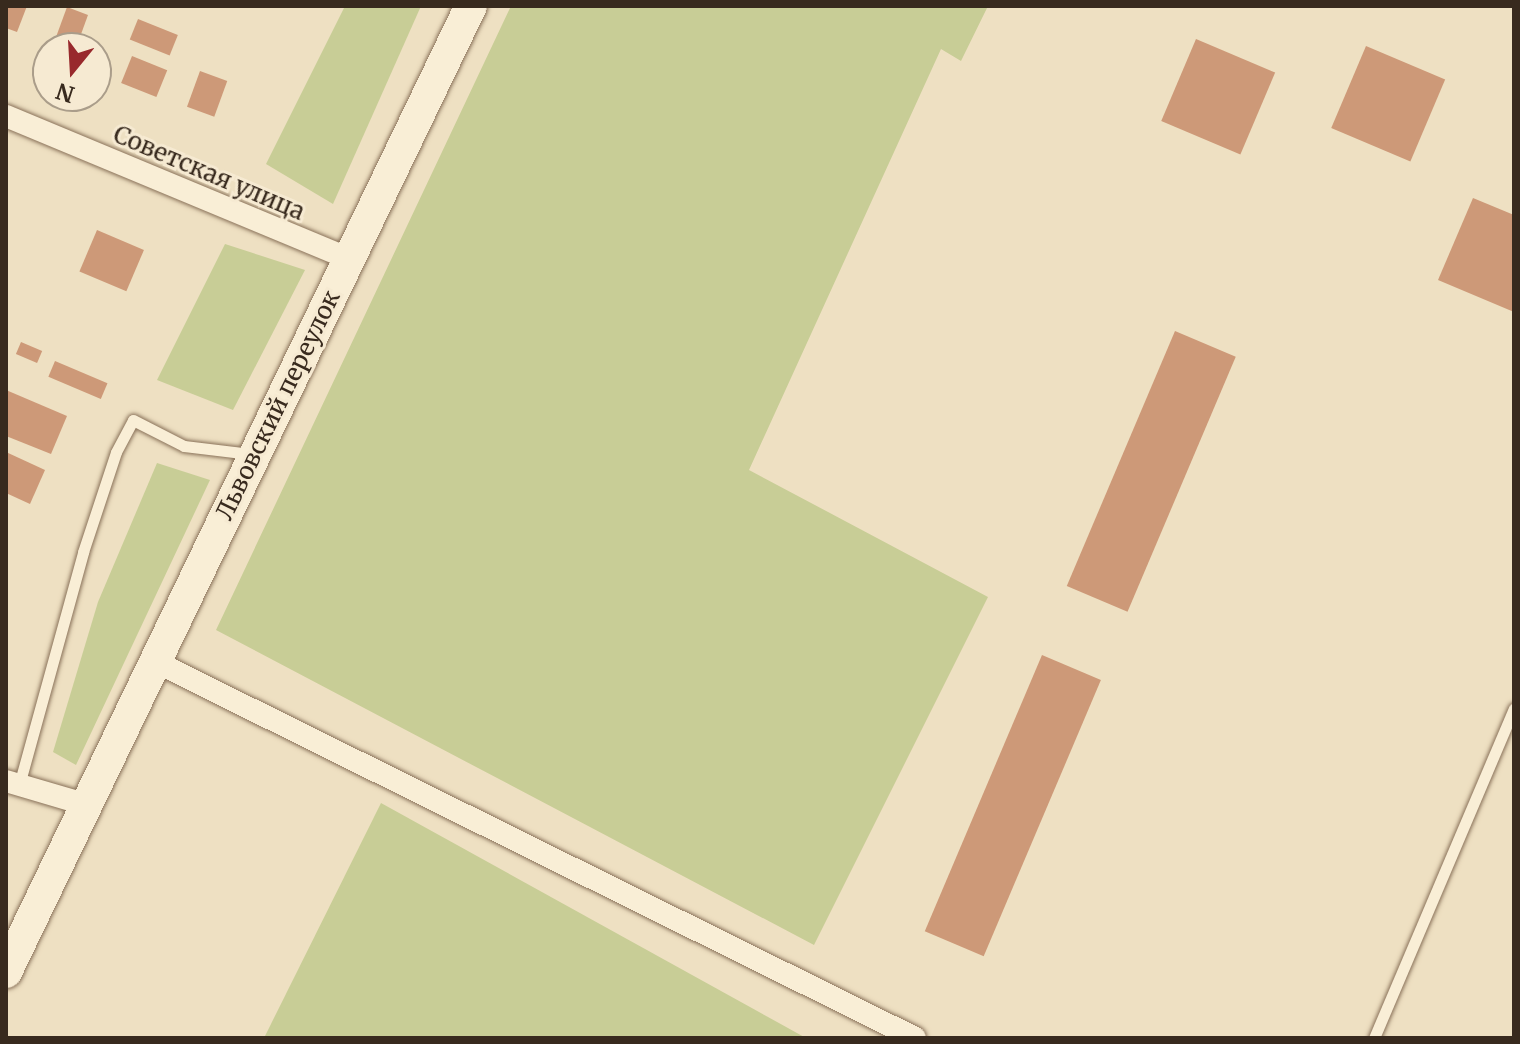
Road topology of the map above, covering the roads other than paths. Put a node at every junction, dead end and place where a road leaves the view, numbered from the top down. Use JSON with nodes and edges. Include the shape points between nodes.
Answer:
{"nodes":[{"id":1,"x":471,"y":6,"type":"edge"},
{"id":2,"x":6,"y":116,"type":"edge"},
{"id":3,"x":349,"y":259,"type":"junction"},
{"id":4,"x":254,"y":454,"type":"junction"},
{"id":5,"x":154,"y":661,"type":"junction"},
{"id":6,"x":1514,"y":708,"type":"edge"},
{"id":7,"x":12,"y":783,"type":"edge"},
{"id":8,"x":84,"y":804,"type":"junction"},
{"id":9,"x":6,"y":972,"type":"edge"},
{"id":10,"x":915,"y":1038,"type":"edge"},
{"id":11,"x":1374,"y":1038,"type":"edge"}],
"edges":[{"from":1,"to":3,"type":"main road","name":"Львовский переулок"},
{"from":2,"to":3,"type":"street","name":"Советская улица"},
{"from":3,"to":4,"type":"main road","name":"Львовский переулок"},
{"from":4,"to":5,"type":"main road","name":"Львовский переулок"},
{"from":4,"to":7,"type":"lane","via":[[184,446],[133,420],[116,452]]},
{"from":5,"to":8,"type":"main road","name":"Львовский переулок"},
{"from":5,"to":10,"type":"street"},
{"from":6,"to":11,"type":"lane"},
{"from":7,"to":8,"type":"street"},
{"from":8,"to":9,"type":"main road","name":"Львовский переулок"}]}
